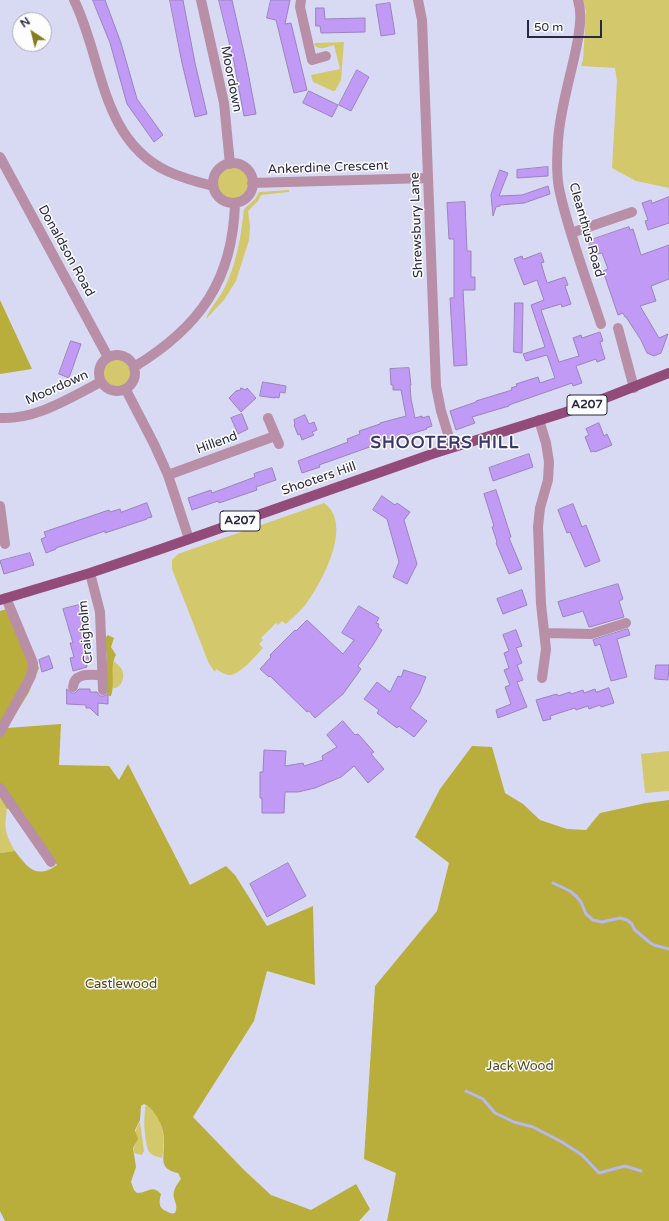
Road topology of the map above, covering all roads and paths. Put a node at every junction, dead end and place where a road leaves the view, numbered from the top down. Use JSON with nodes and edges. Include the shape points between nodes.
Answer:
{"nodes":[{"id":1,"x":74,"y":0,"type":"edge"},
{"id":2,"x":201,"y":0,"type":"edge"},
{"id":3,"x":301,"y":0,"type":"edge"},
{"id":4,"x":418,"y":0,"type":"edge"},
{"id":5,"x":578,"y":0,"type":"edge"},
{"id":6,"x":326,"y":56,"type":"dead end"},
{"id":7,"x":0,"y":158,"type":"edge"},
{"id":8,"x":230,"y":164,"type":"junction"},
{"id":9,"x":428,"y":178,"type":"junction"},
{"id":10,"x":252,"y":183,"type":"junction"},
{"id":11,"x":213,"y":186,"type":"junction"},
{"id":12,"x":235,"y":203,"type":"junction"},
{"id":13,"x":632,"y":212,"type":"dead end"},
{"id":14,"x":571,"y":233,"type":"junction"},
{"id":15,"x":601,"y":324,"type":"dead end"},
{"id":16,"x":618,"y":328,"type":"dead end"},
{"id":17,"x":108,"y":357,"type":"junction"},
{"id":18,"x":134,"y":367,"type":"junction"},
{"id":19,"x":669,"y":374,"type":"edge"},
{"id":20,"x":101,"y":382,"type":"junction"},
{"id":21,"x":634,"y":388,"type":"junction"},
{"id":22,"x":126,"y":390,"type":"junction"},
{"id":23,"x":0,"y":418,"type":"edge"},
{"id":24,"x":268,"y":418,"type":"dead end"},
{"id":25,"x":539,"y":420,"type":"junction"},
{"id":26,"x":452,"y":448,"type":"junction"},
{"id":27,"x":168,"y":475,"type":"junction"},
{"id":28,"x":0,"y":506,"type":"edge"},
{"id":29,"x":189,"y":539,"type":"junction"},
{"id":30,"x":5,"y":544,"type":"dead end"},
{"id":31,"x":90,"y":573,"type":"junction"},
{"id":32,"x":3,"y":599,"type":"edge"},
{"id":33,"x":626,"y":623,"type":"dead end"},
{"id":34,"x":546,"y":633,"type":"junction"},
{"id":35,"x":102,"y":675,"type":"junction"},
{"id":36,"x":542,"y":678,"type":"dead end"},
{"id":37,"x":72,"y":687,"type":"dead end"},
{"id":38,"x":102,"y":690,"type":"dead end"},
{"id":39,"x":0,"y":732,"type":"edge"},
{"id":40,"x":0,"y":788,"type":"edge"},
{"id":41,"x":51,"y":862,"type":"dead end"}],
"edges":[{"from":1,"to":11,"type":"street","via":[[110,108],[120,128],[148,159],[166,171],[187,180]]},
{"from":2,"to":8,"type":"street","name":"Moordown","via":[[224,103]]},
{"from":3,"to":6,"type":"street","via":[[300,7],[312,60]]},
{"from":4,"to":9,"type":"street","name":"Shrewsbury Lane","via":[[422,20]]},
{"from":5,"to":14,"type":"street","name":"Cleanthus Road","via":[[581,10],[579,33],[558,139],[560,192]]},
{"from":7,"to":17,"type":"street","name":"Donaldson Road"},
{"from":8,"to":10,"type":"street","via":[[246,168]]},
{"from":8,"to":11,"type":"street","via":[[224,165],[215,174]]},
{"from":9,"to":10,"type":"street","name":"Ankerdine Crescent"},
{"from":9,"to":26,"type":"street","name":"Shrewsbury Lane","via":[[436,386]]},
{"from":10,"to":12,"type":"street","via":[[249,194]]},
{"from":11,"to":12,"type":"street","via":[[218,197]]},
{"from":12,"to":18,"type":"street","via":[[233,235],[226,262],[219,281],[206,303],[176,337],[156,354]]},
{"from":13,"to":14,"type":"street"},
{"from":14,"to":15,"type":"street","name":"Cleanthus Road"},
{"from":16,"to":21,"type":"street"},
{"from":17,"to":18,"type":"street","via":[[126,357]]},
{"from":17,"to":20,"type":"street","name":"Moordown","via":[[99,368]]},
{"from":18,"to":22,"type":"street","via":[[134,382]]},
{"from":19,"to":21,"type":"main road","name":"Shooters Hill","number":"A207"},
{"from":20,"to":22,"type":"street","name":"Moordown","via":[[109,390]]},
{"from":20,"to":23,"type":"street","name":"Moordown","via":[[30,415],[11,419]]},
{"from":21,"to":25,"type":"main road","name":"Shooters Hill","number":"A207"},
{"from":22,"to":27,"type":"street"},
{"from":24,"to":27,"type":"street","name":"Hillend","via":[[277,440]]},
{"from":25,"to":26,"type":"main road","name":"Shooters Hill","number":"A207"},
{"from":25,"to":34,"type":"street","via":[[549,462],[548,480],[538,527]]},
{"from":26,"to":29,"type":"main road","name":"Shooters Hill","number":"A207"},
{"from":27,"to":29,"type":"street"},
{"from":28,"to":30,"type":"street"},
{"from":29,"to":31,"type":"main road","name":"Shooters Hill","number":"A207"},
{"from":31,"to":32,"type":"main road","name":"Shooters Hill","number":"A207"},
{"from":31,"to":35,"type":"street","name":"Craigholm","via":[[100,612]]},
{"from":32,"to":39,"type":"street","via":[[33,663],[31,676]]},
{"from":33,"to":34,"type":"street","via":[[591,634]]},
{"from":34,"to":36,"type":"street"},
{"from":35,"to":37,"type":"street","via":[[78,676]]},
{"from":35,"to":38,"type":"street","name":"Craigholm"},
{"from":40,"to":41,"type":"street"}]}
